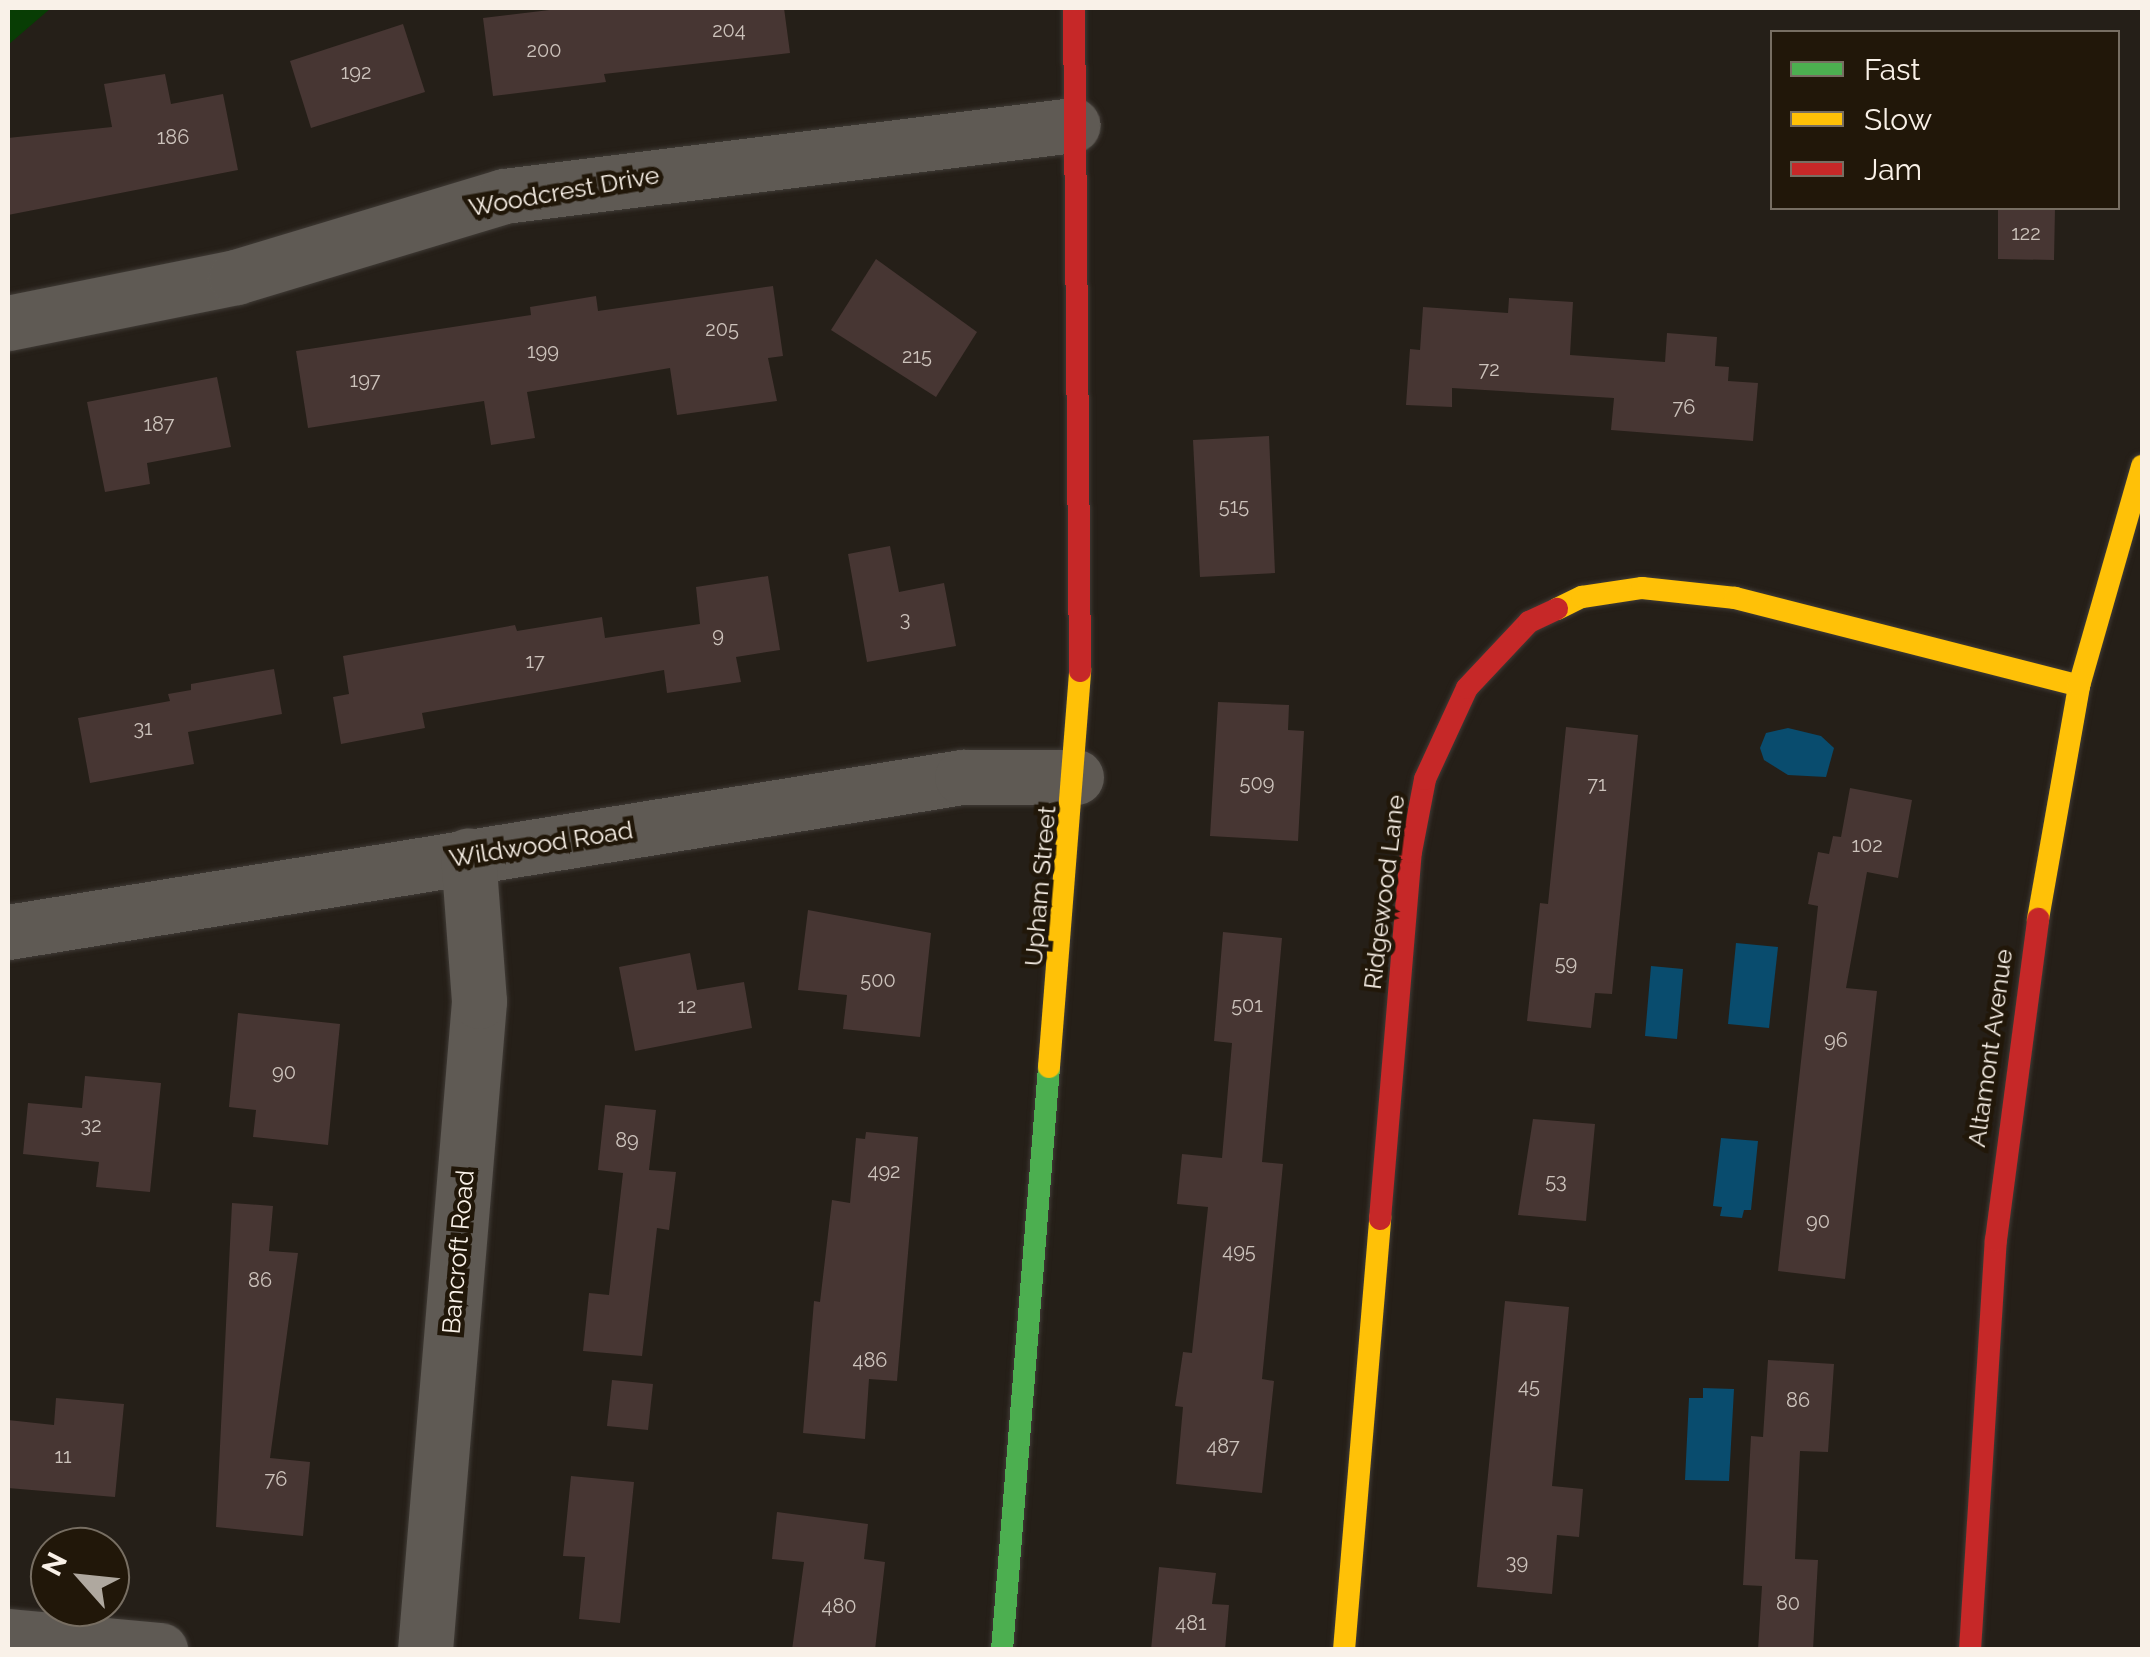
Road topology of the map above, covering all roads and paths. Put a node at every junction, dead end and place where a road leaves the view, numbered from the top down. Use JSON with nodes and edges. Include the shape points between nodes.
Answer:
{"nodes":[{"id":1,"x":1074,"y":8,"type":"edge"},
{"id":2,"x":1073,"y":125,"type":"junction"},
{"id":3,"x":8,"y":324,"type":"edge"},
{"id":4,"x":2142,"y":466,"type":"edge"},
{"id":5,"x":2133,"y":533,"type":"edge"},
{"id":6,"x":2079,"y":686,"type":"junction"},
{"id":7,"x":1076,"y":777,"type":"junction"},
{"id":8,"x":468,"y":855,"type":"junction"},
{"id":9,"x":8,"y":932,"type":"edge"},
{"id":10,"x":8,"y":1636,"type":"edge"},
{"id":11,"x":160,"y":1650,"type":"edge"},
{"id":12,"x":425,"y":1650,"type":"edge"},
{"id":13,"x":1002,"y":1650,"type":"edge"},
{"id":14,"x":1344,"y":1650,"type":"edge"},
{"id":15,"x":1970,"y":1650,"type":"edge"}],
"edges":[{"from":1,"to":2,"type":"street","name":"Upham Street"},
{"from":2,"to":3,"type":"street","name":"Woodcrest Drive","via":[[504,196],[236,277]]},
{"from":2,"to":7,"type":"street","name":"Upham Street","via":[[1081,302]]},
{"from":4,"to":5,"type":"street","name":"Altamont Avenue"},
{"from":5,"to":6,"type":"street","name":"Altamont Avenue"},
{"from":6,"to":14,"type":"street","name":"Ridgewood Lane","via":[[1735,598],[1642,588],[1582,597],[1543,614],[1506,642],[1467,688],[1426,779],[1412,852]]},
{"from":6,"to":15,"type":"street","name":"Altamont Avenue","via":[[2038,900],[2004,1144]]},
{"from":7,"to":8,"type":"street","name":"Wildwood Road","via":[[962,777]]},
{"from":7,"to":13,"type":"street","name":"Upham Street"},
{"from":8,"to":9,"type":"street","name":"Wildwood Road"},
{"from":8,"to":12,"type":"street","name":"Bancroft Road","via":[[478,1001]]},
{"from":10,"to":11,"type":"street"}]}
